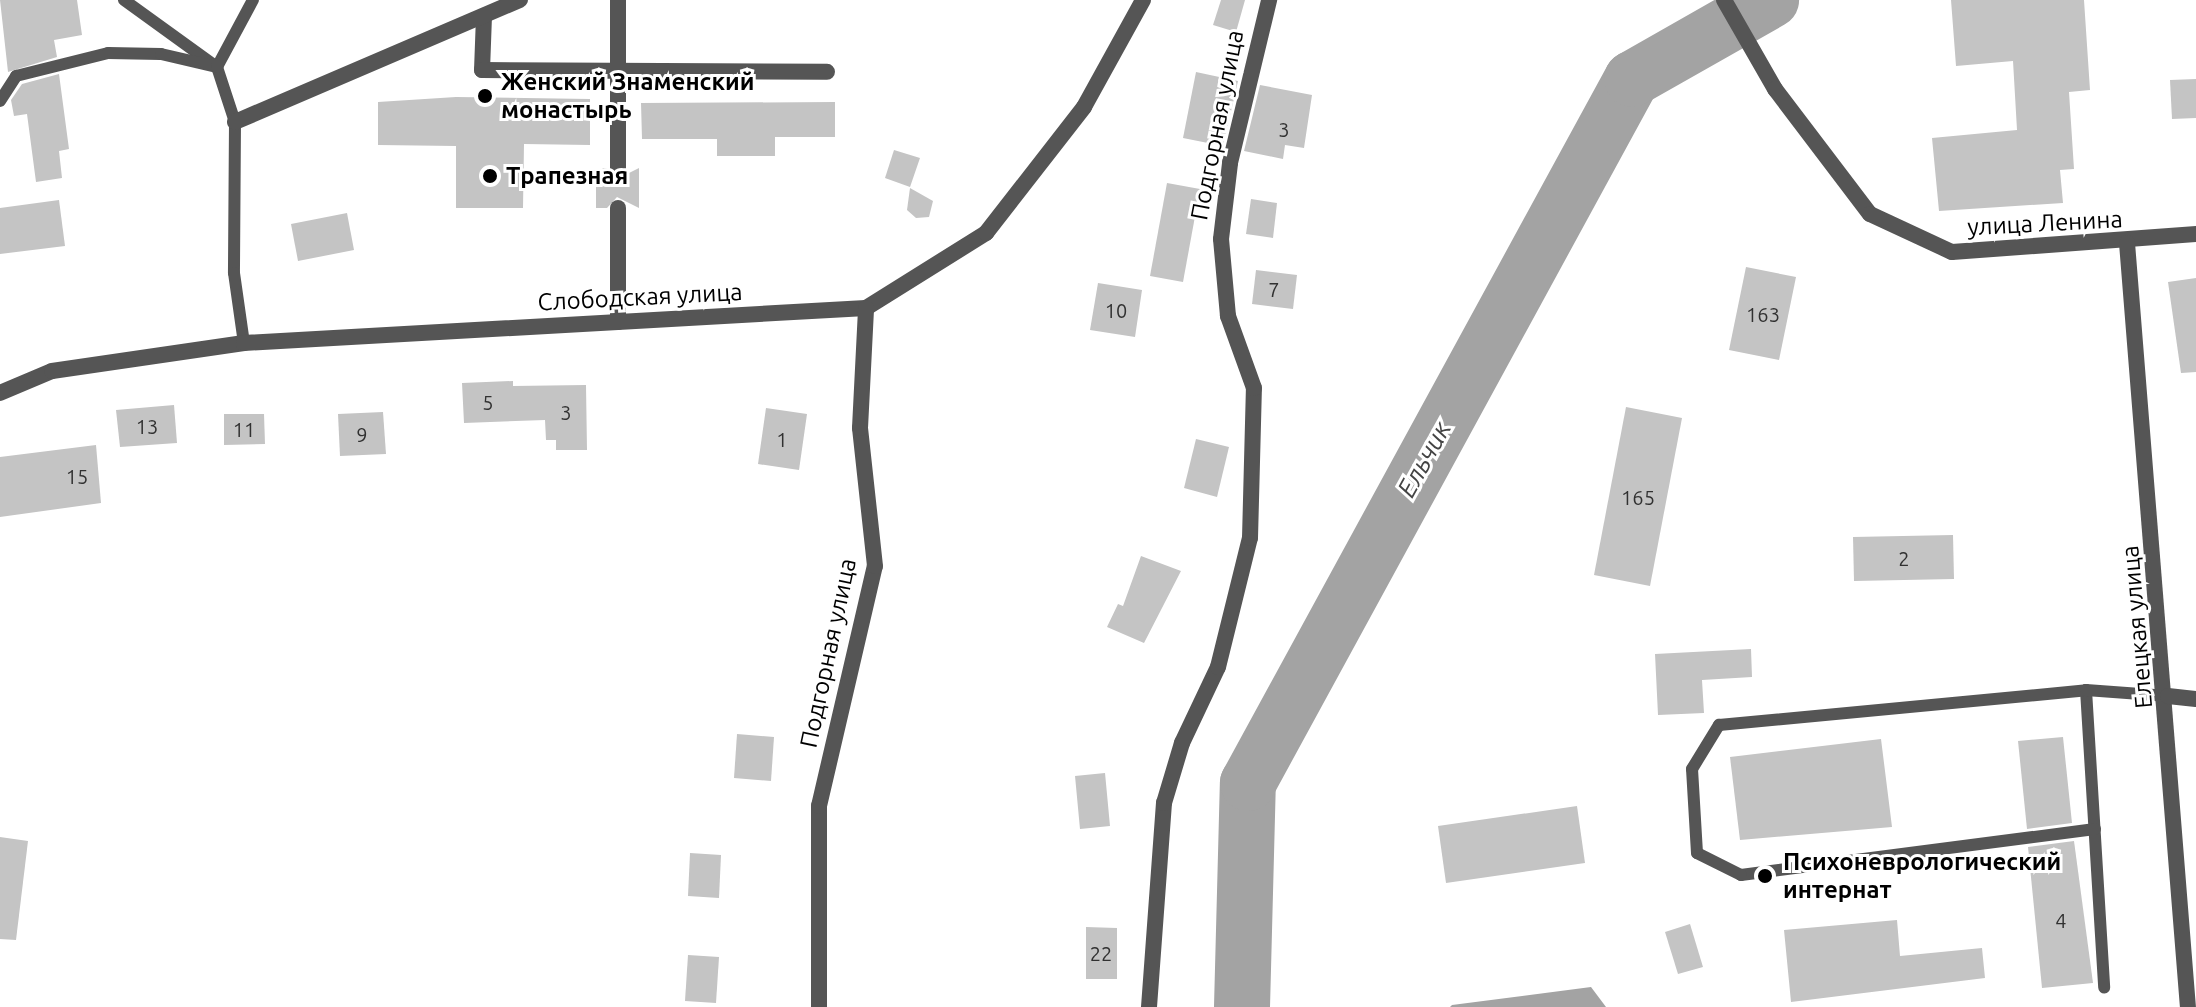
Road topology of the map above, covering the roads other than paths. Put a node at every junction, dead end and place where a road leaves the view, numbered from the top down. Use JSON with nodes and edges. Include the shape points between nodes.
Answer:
{"nodes":[{"id":1,"x":124,"y":0,"type":"edge"},
{"id":2,"x":253,"y":0,"type":"edge"},
{"id":3,"x":520,"y":0,"type":"edge"},
{"id":4,"x":618,"y":0,"type":"edge"},
{"id":5,"x":1143,"y":0,"type":"edge"},
{"id":6,"x":1269,"y":0,"type":"edge"},
{"id":7,"x":1724,"y":0,"type":"edge"},
{"id":8,"x":484,"y":16,"type":"junction"},
{"id":9,"x":217,"y":67,"type":"junction"},
{"id":10,"x":618,"y":71,"type":"junction"},
{"id":11,"x":827,"y":72,"type":"dead end"},
{"id":12,"x":0,"y":101,"type":"edge"},
{"id":13,"x":235,"y":122,"type":"junction"},
{"id":14,"x":618,"y":168,"type":"dead end"},
{"id":15,"x":618,"y":208,"type":"dead end"},
{"id":16,"x":2196,"y":234,"type":"edge"},
{"id":17,"x":2127,"y":243,"type":"junction"},
{"id":18,"x":866,"y":308,"type":"junction"},
{"id":19,"x":618,"y":322,"type":"junction"},
{"id":20,"x":244,"y":343,"type":"junction"},
{"id":21,"x":0,"y":393,"type":"edge"},
{"id":22,"x":2086,"y":690,"type":"junction"},
{"id":23,"x":2168,"y":696,"type":"junction"},
{"id":24,"x":2196,"y":699,"type":"edge"},
{"id":25,"x":2095,"y":829,"type":"junction"},
{"id":26,"x":2104,"y":987,"type":"dead end"},
{"id":27,"x":819,"y":1007,"type":"edge"},
{"id":28,"x":1149,"y":1007,"type":"edge"},
{"id":29,"x":2188,"y":1007,"type":"edge"}],
"edges":[{"from":1,"to":9,"type":"lane"},
{"from":2,"to":9,"type":"lane"},
{"from":3,"to":8,"type":"street"},
{"from":4,"to":10,"type":"street"},
{"from":5,"to":18,"type":"street","name":"Слободская улица","via":[[1084,107],[986,233]]},
{"from":6,"to":28,"type":"street","name":"Подгорная улица","via":[[1230,163],[1221,239],[1228,316],[1254,388],[1250,538],[1218,667],[1182,743],[1164,803]]},
{"from":7,"to":17,"type":"street","name":"улица Ленина","via":[[1775,89],[1870,214],[1952,252]]},
{"from":8,"to":10,"type":"street","via":[[482,70]]},
{"from":8,"to":13,"type":"street"},
{"from":9,"to":12,"type":"lane","via":[[161,54],[108,53],[16,76]]},
{"from":9,"to":13,"type":"lane"},
{"from":10,"to":11,"type":"street"},
{"from":10,"to":14,"type":"street"},
{"from":13,"to":20,"type":"lane","via":[[234,273]]},
{"from":15,"to":19,"type":"street"},
{"from":16,"to":17,"type":"street","name":"улица Ленина"},
{"from":17,"to":23,"type":"street","name":"Елецкая улица"},
{"from":18,"to":19,"type":"street","name":"Слободская улица"},
{"from":18,"to":27,"type":"street","name":"Подгорная улица","via":[[860,428],[875,566],[819,806]]},
{"from":19,"to":20,"type":"street","name":"Слободская улица"},
{"from":20,"to":21,"type":"street","name":"Слободская улица","via":[[52,371]]},
{"from":22,"to":23,"type":"lane"},
{"from":22,"to":25,"type":"lane"},
{"from":22,"to":25,"type":"lane","via":[[1719,725],[1692,769],[1697,853],[1741,875]]},
{"from":23,"to":24,"type":"street"},
{"from":23,"to":29,"type":"street","name":"Елецкая улица"},
{"from":25,"to":26,"type":"lane"}]}
